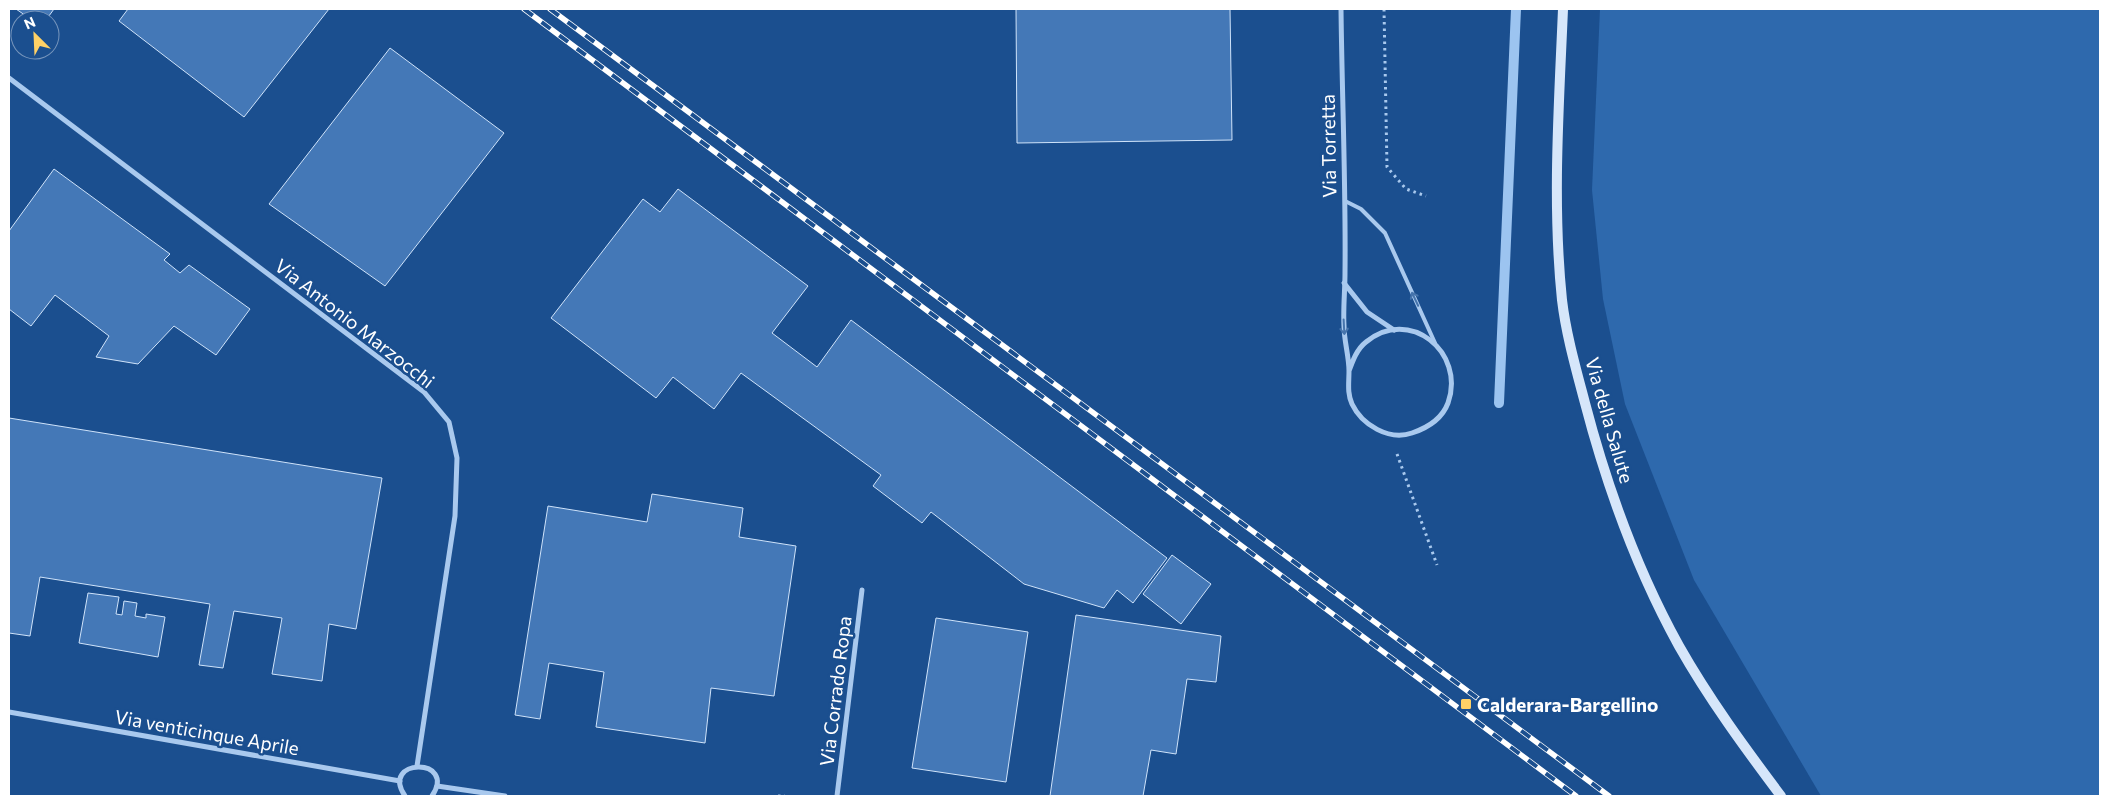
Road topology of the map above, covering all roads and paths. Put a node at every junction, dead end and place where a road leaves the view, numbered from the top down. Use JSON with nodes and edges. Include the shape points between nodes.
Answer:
{"nodes":[{"id":1,"x":1341,"y":9,"type":"edge"},
{"id":2,"x":1384,"y":9,"type":"edge"},
{"id":3,"x":1563,"y":9,"type":"edge"},
{"id":4,"x":9,"y":78,"type":"edge"},
{"id":5,"x":1426,"y":196,"type":"dead end"},
{"id":6,"x":1344,"y":200,"type":"junction"},
{"id":7,"x":1344,"y":283,"type":"junction"},
{"id":8,"x":1394,"y":330,"type":"junction"},
{"id":9,"x":1435,"y":343,"type":"junction"},
{"id":10,"x":1349,"y":370,"type":"junction"},
{"id":11,"x":1390,"y":434,"type":"junction"},
{"id":12,"x":1437,"y":565,"type":"dead end"},
{"id":13,"x":862,"y":590,"type":"dead end"},
{"id":14,"x":9,"y":712,"type":"edge"},
{"id":15,"x":416,"y":766,"type":"junction"},
{"id":16,"x":400,"y":781,"type":"junction"},
{"id":17,"x":437,"y":786,"type":"junction"},
{"id":18,"x":405,"y":796,"type":"edge"},
{"id":19,"x":432,"y":796,"type":"edge"},
{"id":20,"x":505,"y":796,"type":"edge"},
{"id":21,"x":778,"y":796,"type":"edge"},
{"id":22,"x":785,"y":796,"type":"edge"},
{"id":23,"x":838,"y":796,"type":"edge"},
{"id":24,"x":1781,"y":796,"type":"edge"}],
"edges":[{"from":1,"to":6,"type":"street","name":"Via Torretta"},
{"from":2,"to":5,"type":"path","via":[[1387,167],[1406,189]]},
{"from":3,"to":24,"type":"street","name":"Via della Salute","via":[[1557,214],[1562,301],[1592,430],[1626,534],[1679,646],[1730,728]]},
{"from":4,"to":15,"type":"street","name":"Via Antonio Marzocchi","via":[[424,392],[448,422],[457,458],[456,516]]},
{"from":6,"to":7,"type":"street","name":"Via Torretta"},
{"from":9,"to":6,"type":"lane","one_way":true,"via":[[1385,233],[1361,209]]},
{"from":7,"to":8,"type":"street","via":[[1367,312]]},
{"from":7,"to":10,"type":"street","name":"Via Torretta","one_way":true,"via":[[1344,327]]},
{"from":8,"to":9,"type":"street","via":[[1408,330]]},
{"from":8,"to":10,"type":"street","via":[[1366,342]]},
{"from":9,"to":11,"type":"street","via":[[1446,356],[1452,372],[1448,405],[1438,419],[1424,429],[1408,434]]},
{"from":10,"to":11,"type":"street","name":"Via Torretta","via":[[1348,387],[1356,411],[1375,428]]},
{"from":11,"to":12,"type":"path"},
{"from":13,"to":23,"type":"street","name":"Via Corrado Ropa"},
{"from":14,"to":16,"type":"street","name":"Via venticinque Aprile"},
{"from":15,"to":16,"type":"street","via":[[408,769]]},
{"from":15,"to":17,"type":"street","via":[[431,770]]},
{"from":16,"to":18,"type":"street"},
{"from":17,"to":19,"type":"street"},
{"from":17,"to":20,"type":"street"},
{"from":21,"to":22,"type":"path"}]}
